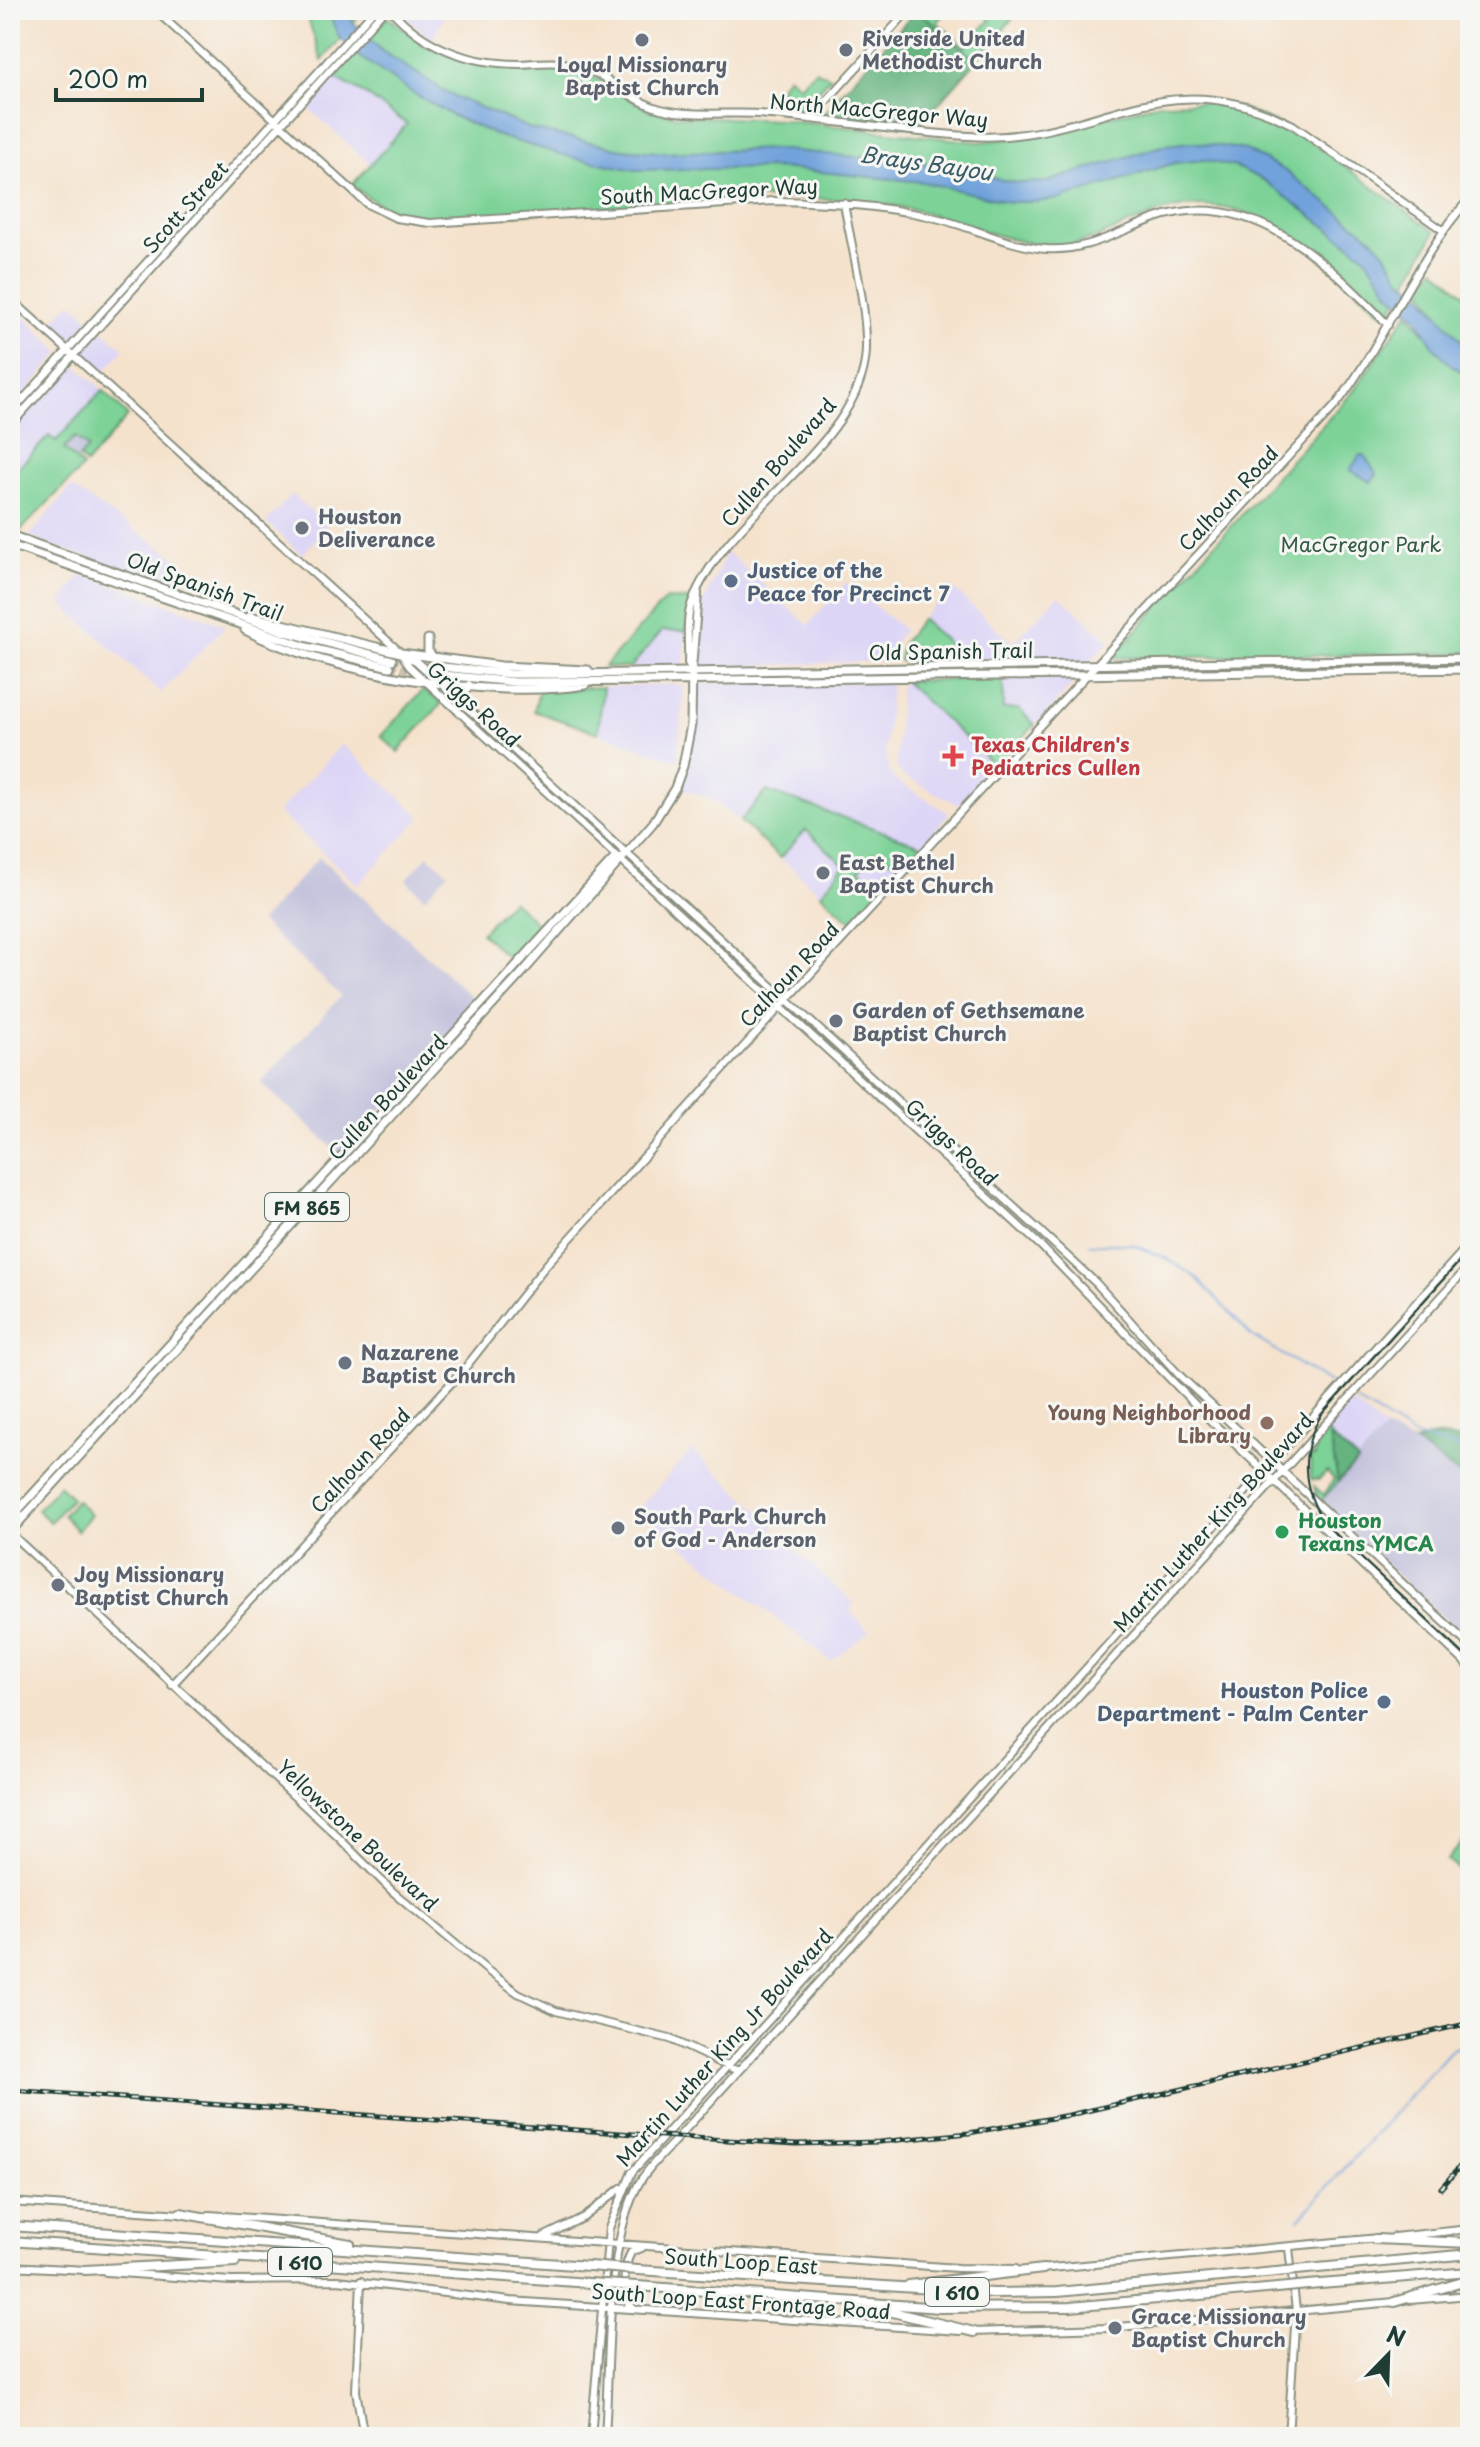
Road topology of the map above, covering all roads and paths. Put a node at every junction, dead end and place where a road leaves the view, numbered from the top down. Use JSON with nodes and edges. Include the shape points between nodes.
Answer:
{"nodes":[{"id":1,"x":155,"y":10,"type":"edge"},
{"id":2,"x":384,"y":10,"type":"edge"},
{"id":3,"x":391,"y":10,"type":"edge"},
{"id":4,"x":909,"y":10,"type":"edge"},
{"id":5,"x":374,"y":13,"type":"edge"},
{"id":6,"x":274,"y":119,"type":"junction"},
{"id":7,"x":810,"y":119,"type":"junction"},
{"id":8,"x":281,"y":125,"type":"junction"},
{"id":9,"x":1470,"y":198,"type":"edge"},
{"id":10,"x":844,"y":203,"type":"junction"},
{"id":11,"x":1444,"y":231,"type":"junction"},
{"id":12,"x":10,"y":298,"type":"edge"},
{"id":13,"x":1388,"y":325,"type":"junction"},
{"id":14,"x":67,"y":350,"type":"junction"},
{"id":15,"x":74,"y":356,"type":"junction"},
{"id":16,"x":10,"y":414,"type":"edge"},
{"id":17,"x":10,"y":426,"type":"edge"},
{"id":18,"x":10,"y":535,"type":"edge"},
{"id":19,"x":10,"y":545,"type":"edge"},
{"id":20,"x":84,"y":560,"type":"junction"},
{"id":21,"x":80,"y":570,"type":"junction"},
{"id":22,"x":151,"y":583,"type":"junction"},
{"id":23,"x":148,"y":593,"type":"junction"},
{"id":24,"x":236,"y":614,"type":"junction"},
{"id":25,"x":233,"y":623,"type":"junction"},
{"id":26,"x":428,"y":639,"type":"dead end"},
{"id":27,"x":401,"y":653,"type":"junction"},
{"id":28,"x":1470,"y":658,"type":"edge"},
{"id":29,"x":433,"y":662,"type":"junction"},
{"id":30,"x":1022,"y":666,"type":"junction"},
{"id":31,"x":1096,"y":666,"type":"junction"},
{"id":32,"x":962,"y":667,"type":"junction"},
{"id":33,"x":759,"y":669,"type":"junction"},
{"id":34,"x":825,"y":669,"type":"junction"},
{"id":35,"x":1470,"y":669,"type":"edge"},
{"id":36,"x":692,"y":670,"type":"junction"},
{"id":37,"x":1086,"y":675,"type":"junction"},
{"id":38,"x":1022,"y":676,"type":"junction"},
{"id":39,"x":604,"y":677,"type":"junction"},
{"id":40,"x":441,"y":678,"type":"junction"},
{"id":41,"x":962,"y":678,"type":"junction"},
{"id":42,"x":824,"y":679,"type":"junction"},
{"id":43,"x":424,"y":680,"type":"junction"},
{"id":44,"x":759,"y":680,"type":"junction"},
{"id":45,"x":692,"y":681,"type":"junction"},
{"id":46,"x":469,"y":685,"type":"junction"},
{"id":47,"x":466,"y":706,"type":"junction"},
{"id":48,"x":627,"y":851,"type":"junction"},
{"id":49,"x":621,"y":858,"type":"junction"},
{"id":50,"x":684,"y":903,"type":"junction"},
{"id":51,"x":677,"y":909,"type":"junction"},
{"id":52,"x":733,"y":948,"type":"junction"},
{"id":53,"x":727,"y":954,"type":"junction"},
{"id":54,"x":788,"y":998,"type":"junction"},
{"id":55,"x":782,"y":1005,"type":"junction"},
{"id":56,"x":850,"y":1055,"type":"junction"},
{"id":57,"x":843,"y":1063,"type":"junction"},
{"id":58,"x":1470,"y":1243,"type":"edge"},
{"id":59,"x":1470,"y":1265,"type":"edge"},
{"id":60,"x":1220,"y":1414,"type":"junction"},
{"id":61,"x":1212,"y":1422,"type":"junction"},
{"id":62,"x":1272,"y":1462,"type":"junction"},
{"id":63,"x":1281,"y":1470,"type":"junction"},
{"id":64,"x":1264,"y":1472,"type":"junction"},
{"id":65,"x":1272,"y":1480,"type":"junction"},
{"id":66,"x":10,"y":1519,"type":"edge"},
{"id":67,"x":1218,"y":1522,"type":"junction"},
{"id":68,"x":1227,"y":1532,"type":"junction"},
{"id":69,"x":10,"y":1533,"type":"edge"},
{"id":70,"x":1183,"y":1561,"type":"junction"},
{"id":71,"x":1192,"y":1569,"type":"junction"},
{"id":72,"x":1470,"y":1646,"type":"edge"},
{"id":73,"x":1470,"y":1667,"type":"edge"},
{"id":74,"x":172,"y":1685,"type":"junction"},
{"id":75,"x":988,"y":1777,"type":"joint"},
{"id":76,"x":982,"y":1802,"type":"joint"},
{"id":77,"x":727,"y":2064,"type":"junction"},
{"id":78,"x":738,"y":2071,"type":"junction"},
{"id":79,"x":672,"y":2125,"type":"junction"},
{"id":80,"x":682,"y":2133,"type":"junction"},
{"id":81,"x":644,"y":2156,"type":"junction"},
{"id":82,"x":654,"y":2164,"type":"junction"},
{"id":83,"x":624,"y":2186,"type":"junction"},
{"id":84,"x":10,"y":2202,"type":"edge"},
{"id":85,"x":180,"y":2213,"type":"junction"},
{"id":86,"x":10,"y":2226,"type":"edge"},
{"id":87,"x":1470,"y":2229,"type":"edge"},
{"id":88,"x":528,"y":2239,"type":"junction"},
{"id":89,"x":1375,"y":2239,"type":"junction"},
{"id":90,"x":10,"y":2241,"type":"edge"},
{"id":91,"x":606,"y":2243,"type":"junction"},
{"id":92,"x":1470,"y":2243,"type":"edge"},
{"id":93,"x":619,"y":2244,"type":"junction"},
{"id":94,"x":1289,"y":2248,"type":"junction"},
{"id":95,"x":693,"y":2249,"type":"junction"},
{"id":96,"x":390,"y":2251,"type":"junction"},
{"id":97,"x":1470,"y":2254,"type":"edge"},
{"id":98,"x":279,"y":2261,"type":"junction"},
{"id":99,"x":10,"y":2266,"type":"edge"},
{"id":100,"x":1043,"y":2269,"type":"junction"},
{"id":101,"x":85,"y":2270,"type":"junction"},
{"id":102,"x":1470,"y":2272,"type":"edge"},
{"id":103,"x":1470,"y":2280,"type":"edge"},
{"id":104,"x":361,"y":2281,"type":"junction"},
{"id":105,"x":877,"y":2287,"type":"junction"},
{"id":106,"x":1470,"y":2295,"type":"edge"},
{"id":107,"x":848,"y":2301,"type":"junction"},
{"id":108,"x":1394,"y":2302,"type":"junction"},
{"id":109,"x":600,"y":2308,"type":"junction"},
{"id":110,"x":613,"y":2309,"type":"junction"},
{"id":111,"x":637,"y":2310,"type":"junction"},
{"id":112,"x":1296,"y":2311,"type":"junction"},
{"id":113,"x":974,"y":2332,"type":"junction"},
{"id":114,"x":364,"y":2437,"type":"edge"},
{"id":115,"x":591,"y":2437,"type":"edge"},
{"id":116,"x":605,"y":2437,"type":"edge"},
{"id":117,"x":1288,"y":2437,"type":"edge"}],
"edges":[{"from":1,"to":6,"type":"main road","name":"South MacGregor Way"},
{"from":2,"to":5,"type":"main road","name":"Scott Street"},
{"from":3,"to":7,"type":"main road","name":"North MacGregor Way","via":[[424,40],[461,56],[500,64],[574,65],[658,109]]},
{"from":4,"to":7,"type":"main road"},
{"from":5,"to":6,"type":"main road","name":"Scott Street"},
{"from":5,"to":8,"type":"main road","name":"Scott Street"},
{"from":6,"to":8,"type":"main road","name":"South MacGregor Way"},
{"from":6,"to":14,"type":"main road","name":"Scott Street"},
{"from":7,"to":11,"type":"main road","name":"North MacGregor Way","via":[[992,137],[1041,132],[1159,99],[1230,101],[1293,125]]},
{"from":8,"to":10,"type":"main road","name":"South MacGregor Way","via":[[367,204],[414,222],[774,201]]},
{"from":8,"to":15,"type":"main road","name":"Scott Street"},
{"from":9,"to":11,"type":"main road","name":"Calhoun Road"},
{"from":10,"to":13,"type":"main road","name":"South MacGregor Way","via":[[935,218],[1056,250],[1095,243],[1174,213],[1209,210],[1247,216],[1305,249]]},
{"from":10,"to":36,"type":"main road","name":"Cullen Boulevard","via":[[865,334],[858,387],[835,427],[713,564],[692,600]]},
{"from":11,"to":13,"type":"main road","name":"Calhoun Road"},
{"from":12,"to":14,"type":"main road","name":"Griggs Road"},
{"from":13,"to":31,"type":"main road","name":"Calhoun Road","via":[[1336,405]]},
{"from":14,"to":15,"type":"main road","name":"Griggs Road"},
{"from":14,"to":16,"type":"main road","name":"Scott Street"},
{"from":15,"to":17,"type":"main road","name":"Scott Street"},
{"from":15,"to":27,"type":"main road","name":"Griggs Road"},
{"from":18,"to":20,"type":"main road","name":"Old Spanish Trail"},
{"from":19,"to":21,"type":"main road","name":"Old Spanish Trail"},
{"from":20,"to":21,"type":"main road"},
{"from":20,"to":22,"type":"main road","name":"Old Spanish Trail"},
{"from":21,"to":23,"type":"main road","name":"Old Spanish Trail"},
{"from":22,"to":23,"type":"main road"},
{"from":22,"to":24,"type":"main road","name":"Old Spanish Trail"},
{"from":23,"to":25,"type":"main road","name":"Old Spanish Trail"},
{"from":24,"to":25,"type":"main road","name":"Old Spanish Trail","via":[[391,664],[307,647]]},
{"from":24,"to":27,"type":"main road"},
{"from":25,"to":43,"type":"main road","via":[[311,656]]},
{"from":26,"to":29,"type":"main road"},
{"from":27,"to":29,"type":"main road"},
{"from":27,"to":40,"type":"main road","name":"Griggs Road"},
{"from":27,"to":43,"type":"main road","name":"Griggs Road"},
{"from":28,"to":31,"type":"main road","name":"Old Spanish Trail"},
{"from":29,"to":39,"type":"main road"},
{"from":30,"to":31,"type":"main road","name":"Old Spanish Trail"},
{"from":30,"to":32,"type":"main road","name":"Old Spanish Trail"},
{"from":30,"to":38,"type":"main road"},
{"from":31,"to":37,"type":"main road","name":"Calhoun Road"},
{"from":32,"to":34,"type":"main road","name":"Old Spanish Trail"},
{"from":32,"to":41,"type":"main road"},
{"from":33,"to":34,"type":"main road","name":"Old Spanish Trail"},
{"from":33,"to":36,"type":"main road","name":"Old Spanish Trail"},
{"from":33,"to":44,"type":"main road"},
{"from":34,"to":42,"type":"main road"},
{"from":35,"to":37,"type":"main road","name":"Old Spanish Trail"},
{"from":36,"to":39,"type":"main road","name":"Old Spanish Trail"},
{"from":36,"to":45,"type":"main road","name":"Cullen Boulevard","number":"FM 865"},
{"from":37,"to":38,"type":"main road","name":"Old Spanish Trail"},
{"from":37,"to":54,"type":"main road","name":"Calhoun Road"},
{"from":38,"to":41,"type":"main road","name":"Old Spanish Trail"},
{"from":39,"to":40,"type":"main road","name":"Old Spanish Trail","via":[[515,682]]},
{"from":39,"to":45,"type":"main road","name":"Old Spanish Trail"},
{"from":39,"to":46,"type":"main road","via":[[541,690]]},
{"from":40,"to":43,"type":"main road"},
{"from":40,"to":46,"type":"main road"},
{"from":40,"to":47,"type":"main road","name":"Griggs Road"},
{"from":41,"to":42,"type":"main road","name":"Old Spanish Trail"},
{"from":42,"to":44,"type":"main road","name":"Old Spanish Trail"},
{"from":43,"to":49,"type":"main road","name":"Griggs Road"},
{"from":44,"to":45,"type":"main road","name":"Old Spanish Trail"},
{"from":45,"to":48,"type":"main road","name":"Cullen Boulevard","number":"FM 865","via":[[690,736],[675,788]]},
{"from":46,"to":47,"type":"main road","via":[[463,695]]},
{"from":47,"to":48,"type":"main road","name":"Griggs Road"},
{"from":48,"to":49,"type":"main road","name":"Cullen Boulevard","number":"FM 865"},
{"from":48,"to":50,"type":"main road","name":"Griggs Road"},
{"from":49,"to":51,"type":"main road","name":"Griggs Road"},
{"from":49,"to":66,"type":"main road","name":"Cullen Boulevard","number":"FM 865","via":[[612,861]]},
{"from":49,"to":69,"type":"main road","name":"Cullen Boulevard","number":"FM 865"},
{"from":50,"to":51,"type":"main road"},
{"from":50,"to":52,"type":"main road","name":"Griggs Road"},
{"from":51,"to":53,"type":"main road","name":"Griggs Road"},
{"from":52,"to":53,"type":"main road"},
{"from":52,"to":54,"type":"main road","name":"Griggs Road"},
{"from":53,"to":55,"type":"main road","name":"Griggs Road"},
{"from":54,"to":55,"type":"main road","name":"Calhoun Road"},
{"from":54,"to":56,"type":"main road","name":"Griggs Road"},
{"from":55,"to":57,"type":"main road","name":"Griggs Road"},
{"from":55,"to":74,"type":"main road","name":"Calhoun Road","via":[[547,1264],[455,1379]]},
{"from":56,"to":57,"type":"main road"},
{"from":56,"to":60,"type":"main road","name":"Griggs Road","via":[[1077,1265]]},
{"from":57,"to":61,"type":"main road","name":"Griggs Road","via":[[1069,1273]]},
{"from":58,"to":62,"type":"main road","name":"Martin Luther King Boulevard"},
{"from":59,"to":63,"type":"main road","name":"Martin Luther King Boulevard"},
{"from":60,"to":61,"type":"main road"},
{"from":60,"to":62,"type":"main road","name":"Griggs Road"},
{"from":61,"to":64,"type":"main road","name":"Griggs Road"},
{"from":62,"to":63,"type":"main road","name":"Griggs Road"},
{"from":62,"to":64,"type":"main road","name":"Martin Luther King Boulevard"},
{"from":63,"to":65,"type":"main road","name":"Martin Luther King Boulevard"},
{"from":63,"to":72,"type":"main road","name":"Griggs Road"},
{"from":64,"to":65,"type":"main road","name":"Griggs Road"},
{"from":64,"to":67,"type":"main road","name":"Martin Luther King Boulevard"},
{"from":65,"to":68,"type":"main road","name":"Martin Luther King Boulevard"},
{"from":65,"to":73,"type":"main road","name":"Griggs Road"},
{"from":67,"to":68,"type":"main road"},
{"from":67,"to":70,"type":"main road","name":"Martin Luther King Boulevard"},
{"from":68,"to":71,"type":"main road","name":"Martin Luther King Boulevard"},
{"from":69,"to":74,"type":"main road","name":"Yellowstone Boulevard"},
{"from":70,"to":71,"type":"main road"},
{"from":70,"to":75,"type":"main road","name":"Martin Luther King Boulevard"},
{"from":71,"to":76,"type":"main road","name":"Martin Luther King Boulevard"},
{"from":74,"to":77,"type":"main road","name":"Yellowstone Boulevard","via":[[392,1891],[518,1993],[586,2021],[670,2039]]},
{"from":75,"to":77,"type":"main road","name":"Martin Luther King Jr Boulevard"},
{"from":76,"to":78,"type":"main road","name":"Martin Luther King Jr Boulevard"},
{"from":77,"to":78,"type":"main road","name":"Yellowstone Boulevard"},
{"from":77,"to":79,"type":"main road","name":"Martin Luther King Jr Boulevard"},
{"from":78,"to":80,"type":"main road","name":"Martin Luther King Jr Boulevard"},
{"from":79,"to":80,"type":"main road"},
{"from":79,"to":81,"type":"main road","name":"Martin Luther King Jr Boulevard"},
{"from":80,"to":82,"type":"main road","name":"Martin Luther King Jr Boulevard"},
{"from":81,"to":82,"type":"main road"},
{"from":81,"to":83,"type":"main road","name":"Martin Luther King Jr Boulevard"},
{"from":82,"to":93,"type":"main road","name":"Martin Luther King Jr Boulevard","via":[[627,2208]]},
{"from":83,"to":88,"type":"main road","via":[[558,2232]]},
{"from":83,"to":91,"type":"main road","name":"Martin Luther King Jr Boulevard"},
{"from":84,"to":85,"type":"main road"},
{"from":85,"to":88,"type":"main road"},
{"from":85,"to":96,"type":"highway"},
{"from":86,"to":96,"type":"highway","name":"South Loop East","number":"I 610"},
{"from":87,"to":89,"type":"main road"},
{"from":88,"to":91,"type":"main road"},
{"from":89,"to":92,"type":"highway"},
{"from":89,"to":94,"type":"main road"},
{"from":90,"to":98,"type":"highway","name":"South Loop East","number":"I 610"},
{"from":91,"to":93,"type":"main road"},
{"from":91,"to":109,"type":"main road","name":"Martin Luther King Jr Boulevard"},
{"from":93,"to":95,"type":"main road"},
{"from":93,"to":110,"type":"main road","name":"Martin Luther King Jr Boulevard"},
{"from":94,"to":100,"type":"main road"},
{"from":94,"to":112,"type":"main road"},
{"from":95,"to":100,"type":"main road"},
{"from":95,"to":111,"type":"main road","via":[[632,2251],[625,2296]]},
{"from":96,"to":105,"type":"highway","name":"South Loop East","number":"I 610","bridge":true},
{"from":97,"to":105,"type":"highway","name":"South Loop East","number":"I 610","bridge":true,"via":[[1057,2292]]},
{"from":98,"to":101,"type":"highway"},
{"from":98,"to":107,"type":"highway","name":"South Loop East","number":"I 610","bridge":true},
{"from":99,"to":101,"type":"main road","name":"South Loop East Frontage Road"},
{"from":100,"to":105,"type":"highway"},
{"from":101,"to":104,"type":"main road","name":"South Loop East Frontage Road","via":[[231,2281]]},
{"from":102,"to":107,"type":"highway","name":"South Loop East","number":"I 610","bridge":true,"via":[[1025,2308]]},
{"from":103,"to":108,"type":"highway"},
{"from":104,"to":109,"type":"main road","name":"South Loop East Frontage Road"},
{"from":104,"to":114,"type":"main road","via":[[356,2391]]},
{"from":106,"to":108,"type":"main road","name":"South Loop East Frontage Road"},
{"from":107,"to":113,"type":"highway"},
{"from":108,"to":112,"type":"main road","name":"South Loop East Frontage Road"},
{"from":109,"to":110,"type":"main road","name":"South Loop East Frontage Road"},
{"from":109,"to":115,"type":"main road","name":"Martin Luther King Jr Boulevard"},
{"from":110,"to":111,"type":"main road","name":"South Loop East Frontage Road"},
{"from":110,"to":116,"type":"main road","name":"Martin Luther King Jr Boulevard"},
{"from":111,"to":113,"type":"main road","name":"South Loop East Frontage Road"},
{"from":112,"to":113,"type":"main road","name":"South Loop East Frontage Road","via":[[1049,2332]]},
{"from":112,"to":117,"type":"main road"}]}
